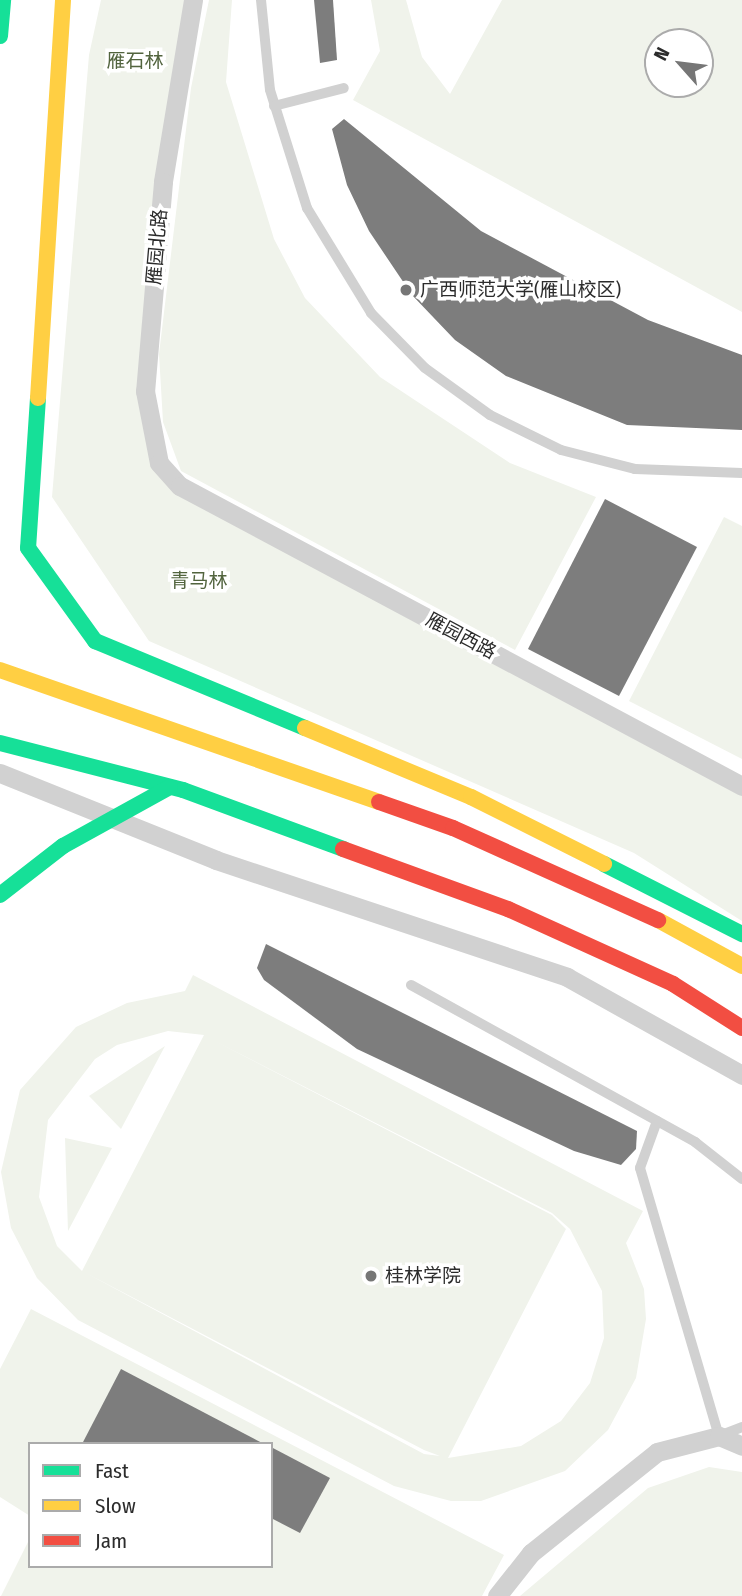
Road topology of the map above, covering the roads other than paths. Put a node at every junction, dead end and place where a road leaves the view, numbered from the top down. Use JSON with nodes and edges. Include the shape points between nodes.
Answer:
{"nodes":[{"id":1,"x":3,"y":0,"type":"edge"},
{"id":2,"x":64,"y":0,"type":"edge"},
{"id":3,"x":193,"y":0,"type":"edge"},
{"id":4,"x":261,"y":0,"type":"edge"},
{"id":5,"x":0,"y":36,"type":"edge"},
{"id":6,"x":344,"y":88,"type":"dead end"},
{"id":7,"x":274,"y":106,"type":"junction"},
{"id":8,"x":742,"y":473,"type":"edge"},
{"id":9,"x":180,"y":486,"type":"joint"},
{"id":10,"x":0,"y":670,"type":"edge"},
{"id":11,"x":0,"y":743,"type":"edge"},
{"id":12,"x":0,"y":773,"type":"edge"},
{"id":13,"x":742,"y":786,"type":"edge"},
{"id":14,"x":170,"y":787,"type":"junction"},
{"id":15,"x":109,"y":819,"type":"junction"},
{"id":16,"x":0,"y":895,"type":"edge"},
{"id":17,"x":742,"y":934,"type":"edge"},
{"id":18,"x":742,"y":966,"type":"edge"},
{"id":19,"x":411,"y":985,"type":"dead end"},
{"id":20,"x":742,"y":1028,"type":"edge"},
{"id":21,"x":742,"y":1075,"type":"edge"},
{"id":22,"x":657,"y":1121,"type":"junction"},
{"id":23,"x":742,"y":1179,"type":"edge"},
{"id":24,"x":742,"y":1427,"type":"edge"},
{"id":25,"x":719,"y":1436,"type":"junction"},
{"id":26,"x":742,"y":1446,"type":"edge"},
{"id":27,"x":497,"y":1596,"type":"edge"}],
"edges":[{"from":1,"to":5,"type":"main road"},
{"from":2,"to":17,"type":"main road","via":[[28,548],[95,641],[471,797]]},
{"from":3,"to":9,"type":"street","name":"雁园北路","via":[[163,182],[145,391],[152,447]]},
{"from":4,"to":7,"type":"lane"},
{"from":6,"to":7,"type":"lane"},
{"from":7,"to":8,"type":"lane","via":[[303,198],[326,244],[371,313],[425,368],[490,415],[561,450],[635,469]]},
{"from":9,"to":13,"type":"street","name":"雁园西路"},
{"from":10,"to":18,"type":"main road","via":[[453,828],[650,915]]},
{"from":11,"to":14,"type":"main road"},
{"from":12,"to":15,"type":"street"},
{"from":14,"to":15,"type":"main road"},
{"from":14,"to":20,"type":"main road","via":[[508,909],[673,984]]},
{"from":15,"to":16,"type":"main road"},
{"from":15,"to":21,"type":"street","via":[[567,977]]},
{"from":19,"to":22,"type":"lane"},
{"from":22,"to":23,"type":"lane"},
{"from":22,"to":25,"type":"lane","via":[[640,1168]]},
{"from":24,"to":25,"type":"lane"},
{"from":25,"to":26,"type":"street"},
{"from":25,"to":27,"type":"street","via":[[657,1452],[531,1553]]}]}
